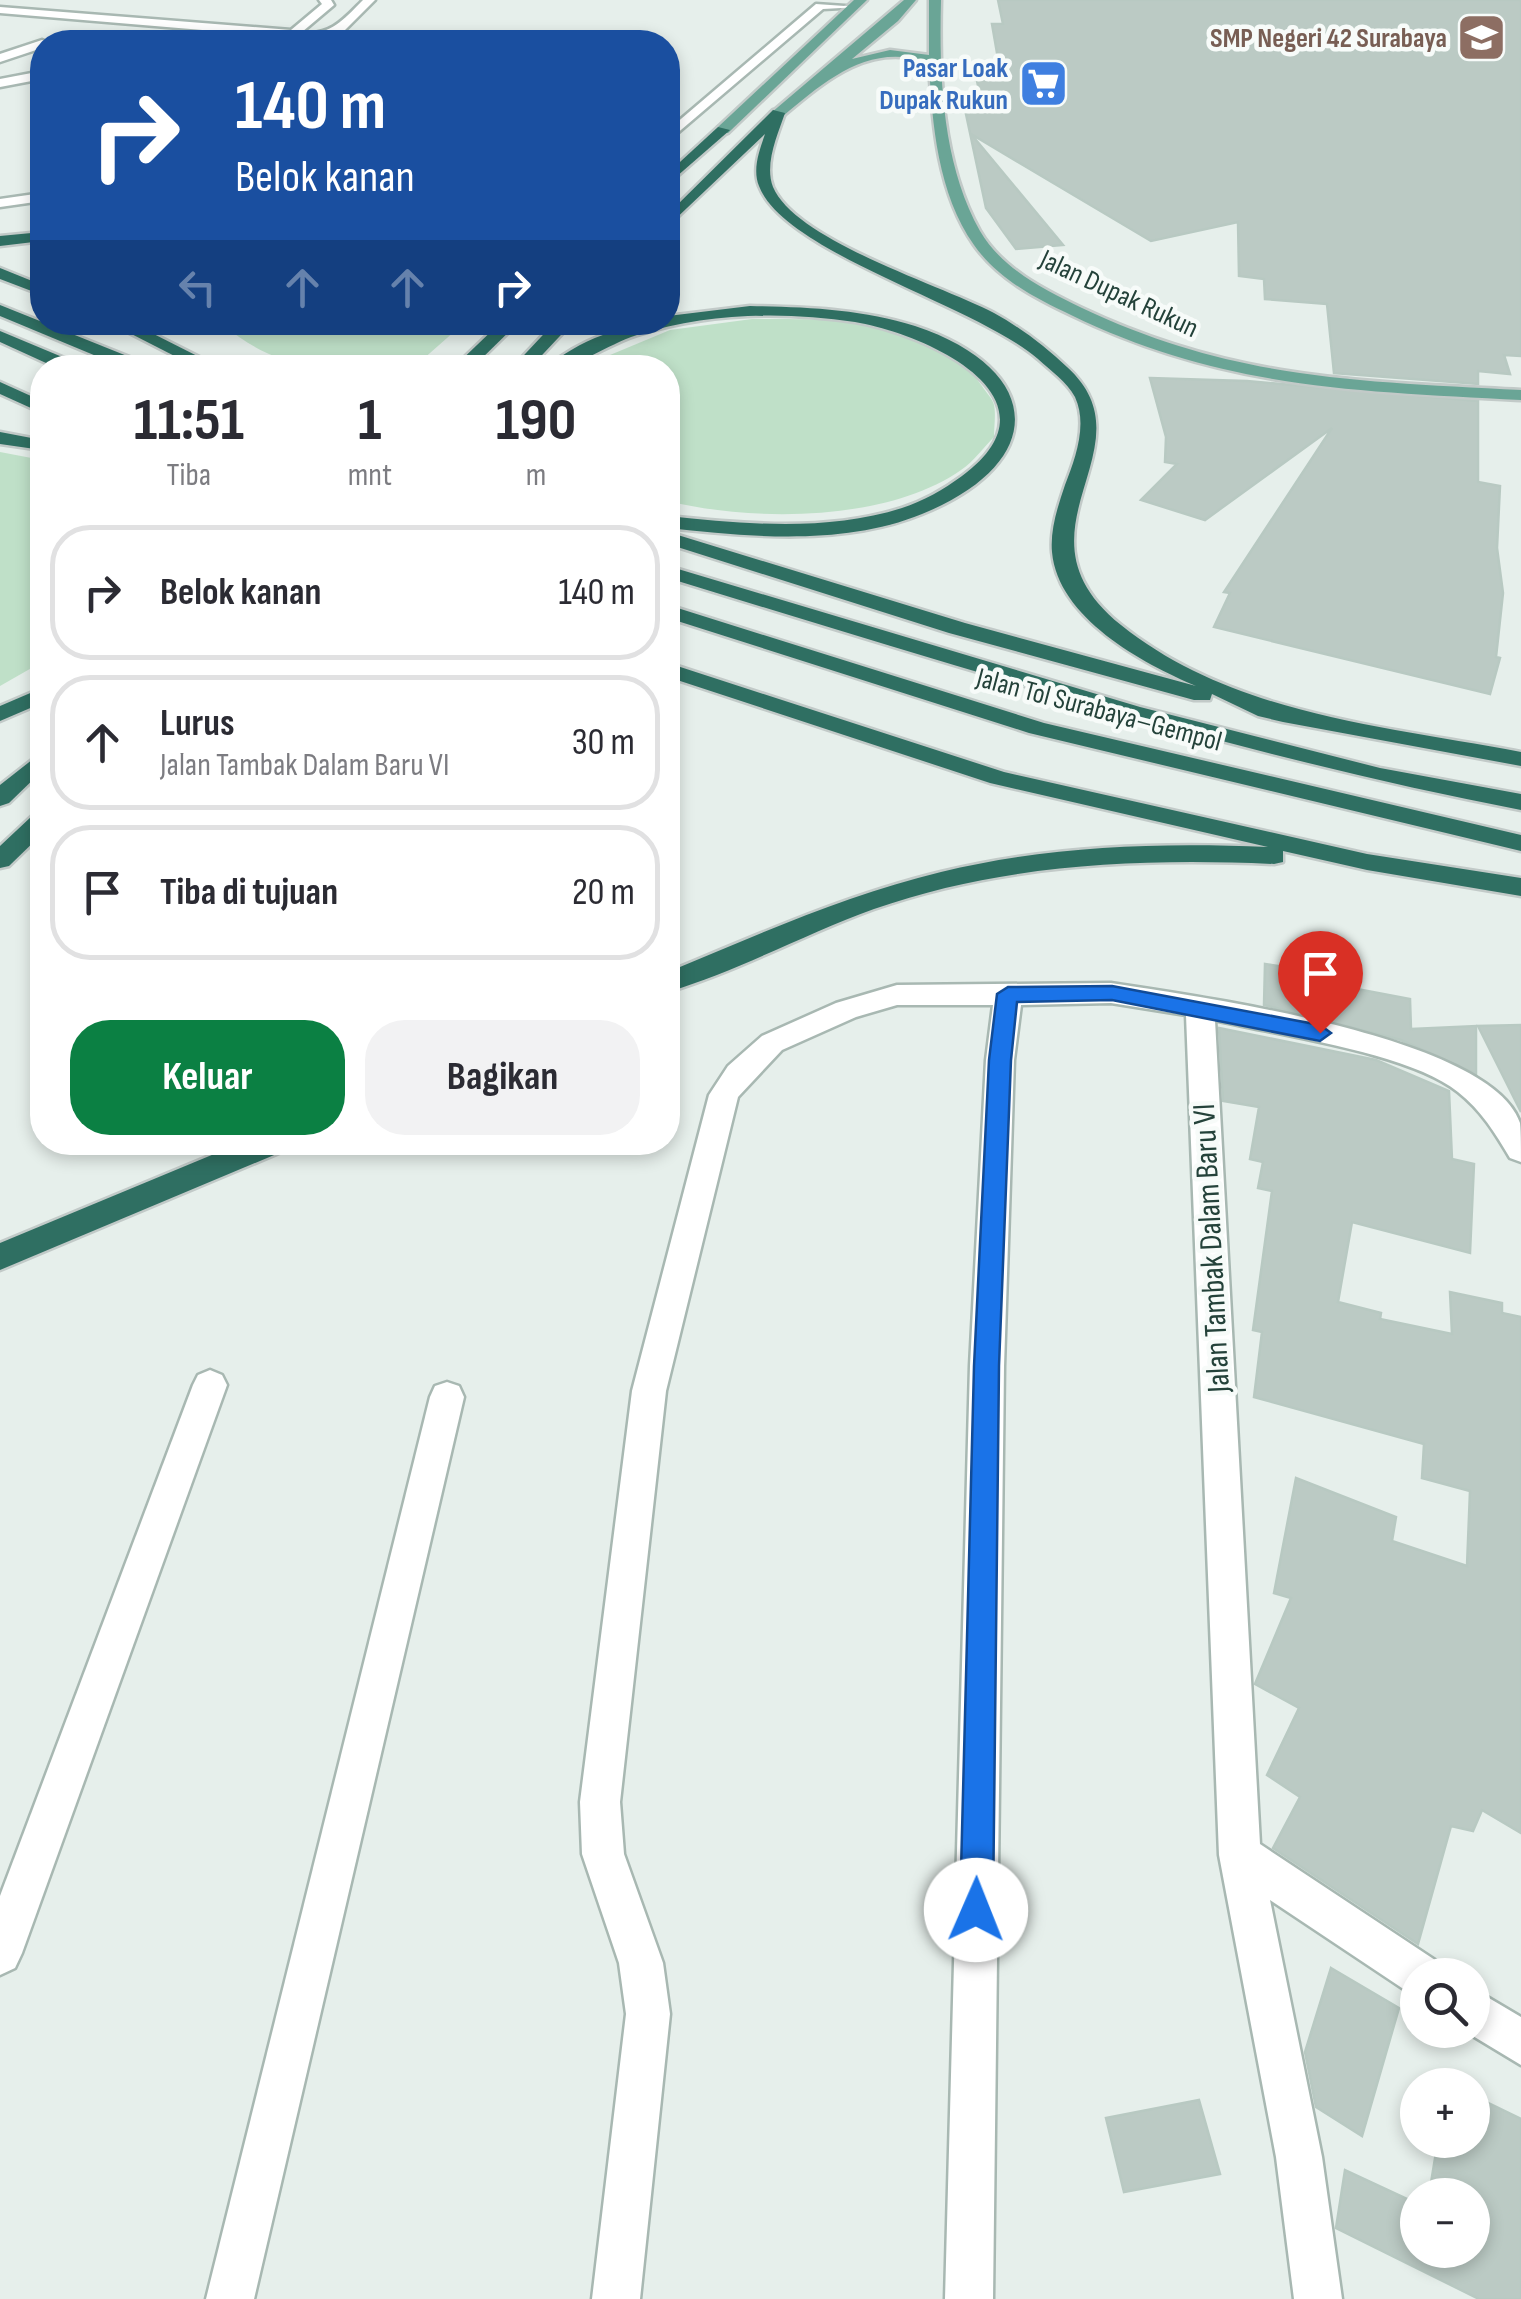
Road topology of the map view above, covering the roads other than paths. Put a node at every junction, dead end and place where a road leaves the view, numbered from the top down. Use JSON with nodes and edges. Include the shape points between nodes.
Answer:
{"nodes":[{"id":1,"x":64,"y":0,"type":"edge"},
{"id":2,"x":326,"y":0,"type":"edge"},
{"id":3,"x":368,"y":0,"type":"edge"},
{"id":4,"x":910,"y":0,"type":"edge"},
{"id":5,"x":935,"y":0,"type":"edge"},
{"id":6,"x":858,"y":3,"type":"edge"},
{"id":7,"x":0,"y":10,"type":"edge"},
{"id":8,"x":36,"y":13,"type":"junction"},
{"id":9,"x":283,"y":13,"type":"dead end"},
{"id":10,"x":133,"y":22,"type":"junction"},
{"id":11,"x":901,"y":22,"type":"junction"},
{"id":12,"x":265,"y":28,"type":"junction"},
{"id":13,"x":0,"y":30,"type":"edge"},
{"id":14,"x":272,"y":30,"type":"edge"},
{"id":15,"x":306,"y":30,"type":"edge"},
{"id":16,"x":338,"y":30,"type":"edge"},
{"id":17,"x":30,"y":48,"type":"edge"},
{"id":18,"x":0,"y":58,"type":"edge"},
{"id":19,"x":934,"y":60,"type":"junction"},
{"id":20,"x":30,"y":62,"type":"edge"},
{"id":21,"x":30,"y":76,"type":"edge"},
{"id":22,"x":822,"y":76,"type":"junction"},
{"id":23,"x":3,"y":77,"type":"edge"},
{"id":24,"x":778,"y":113,"type":"junction"},
{"id":25,"x":680,"y":126,"type":"edge"},
{"id":26,"x":723,"y":130,"type":"junction"},
{"id":27,"x":680,"y":150,"type":"edge"},
{"id":28,"x":680,"y":169,"type":"edge"},
{"id":29,"x":30,"y":199,"type":"edge"},
{"id":30,"x":0,"y":203,"type":"edge"},
{"id":31,"x":680,"y":210,"type":"edge"},
{"id":32,"x":30,"y":238,"type":"edge"},
{"id":33,"x":0,"y":241,"type":"edge"},
{"id":34,"x":0,"y":273,"type":"edge"},
{"id":35,"x":30,"y":285,"type":"edge"},
{"id":36,"x":0,"y":310,"type":"edge"},
{"id":37,"x":680,"y":319,"type":"edge"},
{"id":38,"x":30,"y":322,"type":"edge"},
{"id":39,"x":61,"y":335,"type":"edge"},
{"id":40,"x":144,"y":335,"type":"edge"},
{"id":41,"x":184,"y":335,"type":"edge"},
{"id":42,"x":497,"y":335,"type":"edge"},
{"id":43,"x":553,"y":335,"type":"edge"},
{"id":44,"x":620,"y":335,"type":"edge"},
{"id":45,"x":0,"y":336,"type":"edge"},
{"id":46,"x":43,"y":355,"type":"edge"},
{"id":47,"x":109,"y":355,"type":"edge"},
{"id":48,"x":186,"y":355,"type":"edge"},
{"id":49,"x":201,"y":355,"type":"edge"},
{"id":50,"x":476,"y":355,"type":"edge"},
{"id":51,"x":533,"y":355,"type":"edge"},
{"id":52,"x":579,"y":355,"type":"edge"},
{"id":53,"x":0,"y":386,"type":"edge"},
{"id":54,"x":1521,"y":395,"type":"edge"},
{"id":55,"x":30,"y":402,"type":"edge"},
{"id":56,"x":0,"y":438,"type":"edge"},
{"id":57,"x":30,"y":443,"type":"edge"},
{"id":58,"x":680,"y":523,"type":"edge"},
{"id":59,"x":680,"y":542,"type":"edge"},
{"id":60,"x":680,"y":576,"type":"edge"},
{"id":61,"x":680,"y":615,"type":"edge"},
{"id":62,"x":680,"y":674,"type":"edge"},
{"id":63,"x":30,"y":700,"type":"edge"},
{"id":64,"x":0,"y":714,"type":"edge"},
{"id":65,"x":1283,"y":716,"type":"junction"},
{"id":66,"x":1521,"y":760,"type":"edge"},
{"id":67,"x":30,"y":770,"type":"edge"},
{"id":68,"x":0,"y":798,"type":"edge"},
{"id":69,"x":1521,"y":802,"type":"edge"},
{"id":70,"x":30,"y":832,"type":"edge"},
{"id":71,"x":1521,"y":843,"type":"edge"},
{"id":72,"x":0,"y":860,"type":"edge"},
{"id":73,"x":1367,"y":862,"type":"junction"},
{"id":74,"x":1521,"y":887,"type":"edge"},
{"id":75,"x":680,"y":977,"type":"edge"},
{"id":76,"x":1008,"y":994,"type":"junction"},
{"id":77,"x":1200,"y":1007,"type":"junction"},
{"id":78,"x":1521,"y":1150,"type":"edge"},
{"id":79,"x":244,"y":1155,"type":"edge"},
{"id":80,"x":0,"y":1257,"type":"edge"},
{"id":81,"x":210,"y":1385,"type":"dead end"},
{"id":82,"x":447,"y":1397,"type":"dead end"},
{"id":83,"x":1240,"y":1855,"type":"junction"},
{"id":84,"x":0,"y":1953,"type":"edge"},
{"id":85,"x":1400,"y":1962,"type":"edge"},
{"id":86,"x":1490,"y":2022,"type":"edge"},
{"id":87,"x":1521,"y":2043,"type":"edge"},
{"id":88,"x":230,"y":2299,"type":"edge"},
{"id":89,"x":616,"y":2299,"type":"edge"},
{"id":90,"x":969,"y":2299,"type":"edge"},
{"id":91,"x":1318,"y":2299,"type":"edge"}],
"edges":[{"from":1,"to":10,"type":"street","via":[[150,6]]},
{"from":2,"to":15,"type":"street"},
{"from":3,"to":16,"type":"street"},
{"from":4,"to":11,"type":"main road"},
{"from":5,"to":19,"type":"main road","name":"Jalan Dupak Rukun","via":[[928,33]]},
{"from":6,"to":11,"type":"main road"},
{"from":6,"to":25,"type":"street","via":[[820,6]]},
{"from":6,"to":26,"type":"main road"},
{"from":7,"to":8,"type":"street"},
{"from":8,"to":10,"type":"street"},
{"from":8,"to":13,"type":"street"},
{"from":9,"to":12,"type":"street"},
{"from":10,"to":12,"type":"street"},
{"from":11,"to":22,"type":"main road"},
{"from":12,"to":14,"type":"street"},
{"from":17,"to":18,"type":"street"},
{"from":19,"to":22,"type":"main road","via":[[882,53]]},
{"from":19,"to":54,"type":"main road","name":"Jalan Dupak Rukun","via":[[953,182],[972,231],[992,258],[1033,291],[1207,363],[1372,386]]},
{"from":20,"to":23,"type":"street"},
{"from":21,"to":23,"type":"street"},
{"from":22,"to":24,"type":"main road"},
{"from":24,"to":31,"type":"highway"},
{"from":24,"to":65,"type":"highway","via":[[763,170],[767,190],[794,224],[1011,330],[1085,398],[1091,427],[1063,546],[1068,577],[1092,606],[1156,659]]},
{"from":26,"to":27,"type":"highway"},
{"from":26,"to":28,"type":"highway"},
{"from":29,"to":30,"type":"street"},
{"from":32,"to":33,"type":"highway"},
{"from":34,"to":35,"type":"highway"},
{"from":36,"to":38,"type":"highway"},
{"from":37,"to":58,"type":"highway","via":[[736,310],[815,310],[886,323],[944,343],[981,368],[1006,402],[1009,430],[1000,454],[963,488],[914,510],[805,529]]},
{"from":39,"to":47,"type":"highway"},
{"from":40,"to":48,"type":"highway"},
{"from":41,"to":49,"type":"highway"},
{"from":42,"to":50,"type":"highway"},
{"from":43,"to":51,"type":"highway"},
{"from":44,"to":52,"type":"highway"},
{"from":45,"to":46,"type":"highway"},
{"from":53,"to":55,"type":"highway"},
{"from":56,"to":57,"type":"highway"},
{"from":59,"to":65,"type":"highway","via":[[957,628]]},
{"from":60,"to":69,"type":"highway","name":"Jalan Tol Surabaya–Gempol","via":[[1132,712],[1380,775]]},
{"from":61,"to":71,"type":"highway","name":"Jalan Tol Surabaya–Gempol","via":[[1037,728]]},
{"from":62,"to":73,"type":"highway","via":[[998,778]]},
{"from":63,"to":64,"type":"highway"},
{"from":65,"to":66,"type":"highway"},
{"from":67,"to":68,"type":"highway"},
{"from":70,"to":72,"type":"highway"},
{"from":73,"to":74,"type":"highway"},
{"from":73,"to":75,"type":"highway","via":[[1143,854],[1040,863],[897,892]]},
{"from":76,"to":77,"type":"street","via":[[1112,993]]},
{"from":76,"to":89,"type":"street","via":[[897,994],[797,1029],[738,1074],[713,1132],[649,1391],[600,1802],[604,1854],[641,1963],[648,2014]]},
{"from":76,"to":90,"type":"street","via":[[987,1366]]},
{"from":77,"to":78,"type":"street","via":[[1357,1041],[1439,1067],[1497,1110]]},
{"from":77,"to":83,"type":"street","name":"Jalan Tambak Dalam Baru VI"},
{"from":79,"to":80,"type":"highway"},
{"from":81,"to":84,"type":"street"},
{"from":82,"to":88,"type":"street"},
{"from":83,"to":85,"type":"street"},
{"from":83,"to":91,"type":"street","name":"Jalan Tambak Dalam Baru VI","via":[[1299,2157]]},
{"from":86,"to":87,"type":"street"}]}
